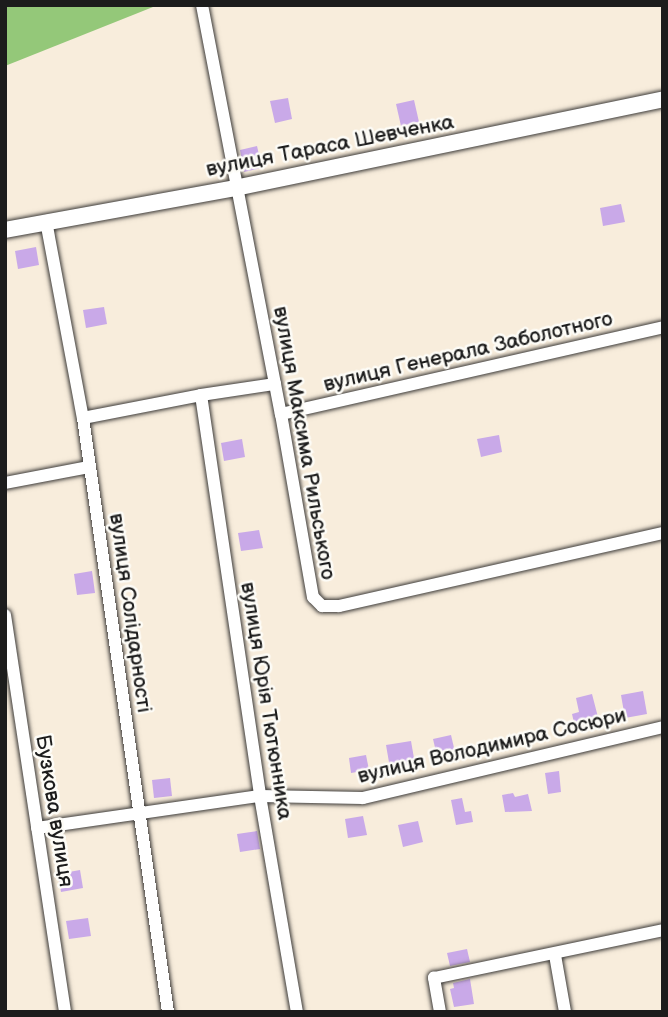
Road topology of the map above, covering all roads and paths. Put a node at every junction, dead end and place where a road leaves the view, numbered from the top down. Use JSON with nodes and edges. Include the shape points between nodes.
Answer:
{"nodes":[{"id":1,"x":202,"y":5,"type":"edge"},
{"id":2,"x":663,"y":100,"type":"edge"},
{"id":3,"x":235,"y":187,"type":"junction"},
{"id":4,"x":46,"y":221,"type":"junction"},
{"id":5,"x":5,"y":230,"type":"edge"},
{"id":6,"x":663,"y":327,"type":"edge"},
{"id":7,"x":275,"y":384,"type":"junction"},
{"id":8,"x":201,"y":394,"type":"junction"},
{"id":9,"x":281,"y":414,"type":"junction"},
{"id":10,"x":83,"y":418,"type":"junction"},
{"id":11,"x":89,"y":467,"type":"junction"},
{"id":12,"x":5,"y":483,"type":"edge"},
{"id":13,"x":663,"y":533,"type":"edge"},
{"id":14,"x":5,"y":615,"type":"edge"},
{"id":15,"x":663,"y":727,"type":"edge"},
{"id":16,"x":260,"y":796,"type":"junction"},
{"id":17,"x":139,"y":813,"type":"junction"},
{"id":18,"x":37,"y":828,"type":"junction"},
{"id":19,"x":663,"y":930,"type":"edge"},
{"id":20,"x":555,"y":955,"type":"junction"},
{"id":21,"x":65,"y":1012,"type":"edge"},
{"id":22,"x":168,"y":1012,"type":"edge"},
{"id":23,"x":297,"y":1012,"type":"edge"},
{"id":24,"x":440,"y":1012,"type":"edge"},
{"id":25,"x":565,"y":1012,"type":"edge"}],
"edges":[{"from":1,"to":3,"type":"street","name":"вулиця Максима Рильського"},
{"from":2,"to":3,"type":"street","name":"вулиця Тараса Шевченка"},
{"from":3,"to":4,"type":"street","name":"вулиця Тараса Шевченка"},
{"from":3,"to":7,"type":"street","name":"вулиця Максима Рильського"},
{"from":4,"to":5,"type":"street","name":"вулиця Тараса Шевченка"},
{"from":4,"to":10,"type":"street","name":"вулиця Солідарності"},
{"from":6,"to":9,"type":"street","name":"вулиця Генерала Заболотного"},
{"from":7,"to":8,"type":"street"},
{"from":7,"to":9,"type":"street","name":"вулиця Максима Рильського"},
{"from":8,"to":10,"type":"street"},
{"from":8,"to":16,"type":"street","name":"вулиця Юрія Тютюнника"},
{"from":9,"to":13,"type":"street","name":"вулиця Максима Рильського","via":[[313,597],[322,606],[339,606]]},
{"from":10,"to":11,"type":"street","name":"вулиця Солідарності"},
{"from":11,"to":12,"type":"street"},
{"from":11,"to":17,"type":"street","name":"вулиця Солідарності"},
{"from":14,"to":18,"type":"street","name":"Бузкова вулиця"},
{"from":15,"to":16,"type":"street","name":"вулиця Володимира Сосюри","via":[[363,798]]},
{"from":16,"to":17,"type":"street","name":"вулиця Володимира Сосюри"},
{"from":16,"to":23,"type":"street","name":"вулиця Юрія Тютюнника"},
{"from":17,"to":18,"type":"street","name":"вулиця Володимира Сосюри"},
{"from":17,"to":22,"type":"street","name":"вулиця Солідарності"},
{"from":18,"to":21,"type":"street","name":"Бузкова вулиця"},
{"from":19,"to":20,"type":"street"},
{"from":20,"to":24,"type":"street","via":[[435,978]]},
{"from":20,"to":25,"type":"street"}]}
